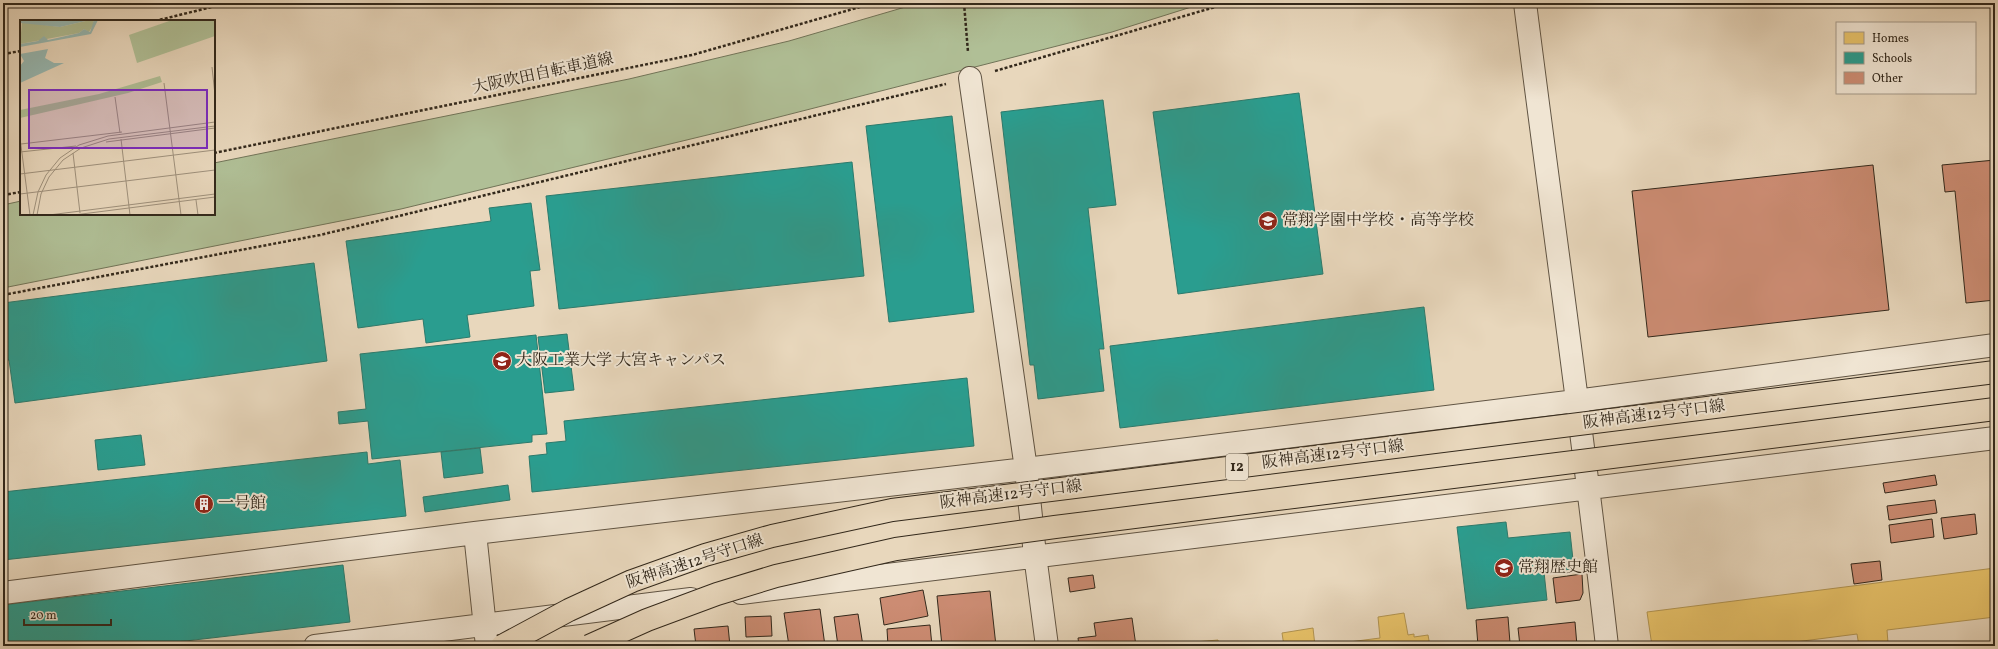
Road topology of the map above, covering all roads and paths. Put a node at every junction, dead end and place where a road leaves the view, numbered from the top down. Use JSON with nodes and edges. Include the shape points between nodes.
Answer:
{"nodes":[{"id":1,"x":228,"y":3,"type":"edge"},
{"id":2,"x":874,"y":3,"type":"edge"},
{"id":3,"x":964,"y":3,"type":"edge"},
{"id":4,"x":1229,"y":3,"type":"edge"},
{"id":5,"x":1525,"y":3,"type":"edge"},
{"id":6,"x":159,"y":20,"type":"edge"},
{"id":7,"x":20,"y":51,"type":"edge"},
{"id":8,"x":3,"y":54,"type":"edge"},
{"id":9,"x":970,"y":78,"type":"junction"},
{"id":10,"x":215,"y":153,"type":"edge"},
{"id":11,"x":20,"y":192,"type":"edge"},
{"id":12,"x":3,"y":195,"type":"edge"},
{"id":13,"x":3,"y":295,"type":"edge"},
{"id":14,"x":1995,"y":345,"type":"edge"},
{"id":15,"x":1995,"y":372,"type":"edge"},
{"id":16,"x":1576,"y":401,"type":"junction"},
{"id":17,"x":1995,"y":409,"type":"edge"},
{"id":18,"x":1995,"y":438,"type":"edge"},
{"id":19,"x":1026,"y":470,"type":"junction"},
{"id":20,"x":1589,"y":488,"type":"junction"},
{"id":21,"x":475,"y":533,"type":"junction"},
{"id":22,"x":1035,"y":555,"type":"junction"},
{"id":23,"x":3,"y":593,"type":"edge"},
{"id":24,"x":486,"y":636,"type":"edge"},
{"id":25,"x":315,"y":646,"type":"edge"},
{"id":26,"x":502,"y":646,"type":"edge"},
{"id":27,"x":589,"y":646,"type":"edge"},
{"id":28,"x":1047,"y":646,"type":"edge"},
{"id":29,"x":1607,"y":646,"type":"edge"}],
"edges":[{"from":1,"to":6,"type":"path"},
{"from":2,"to":10,"type":"path","name":"大阪吹田自転車道線","via":[[692,55]]},
{"from":3,"to":9,"type":"path"},
{"from":4,"to":9,"type":"path"},
{"from":5,"to":16,"type":"street"},
{"from":7,"to":8,"type":"path"},
{"from":9,"to":13,"type":"path","via":[[320,234]]},
{"from":9,"to":19,"type":"street"},
{"from":11,"to":12,"type":"path"},
{"from":14,"to":16,"type":"street"},
{"from":15,"to":26,"type":"highway","name":"阪神高速12号守口線","number":"12","bridge":true,"via":[[892,510],[772,536],[705,555],[632,581]]},
{"from":16,"to":19,"type":"street"},
{"from":16,"to":20,"type":"street"},
{"from":17,"to":27,"type":"highway","bridge":true,"via":[[896,549],[776,576],[717,594],[647,620]]},
{"from":18,"to":20,"type":"street"},
{"from":19,"to":21,"type":"street"},
{"from":19,"to":22,"type":"street"},
{"from":20,"to":22,"type":"street"},
{"from":20,"to":29,"type":"street"},
{"from":21,"to":23,"type":"street"},
{"from":21,"to":24,"type":"street"},
{"from":22,"to":24,"type":"street"},
{"from":22,"to":28,"type":"street"},
{"from":24,"to":25,"type":"street"}]}
